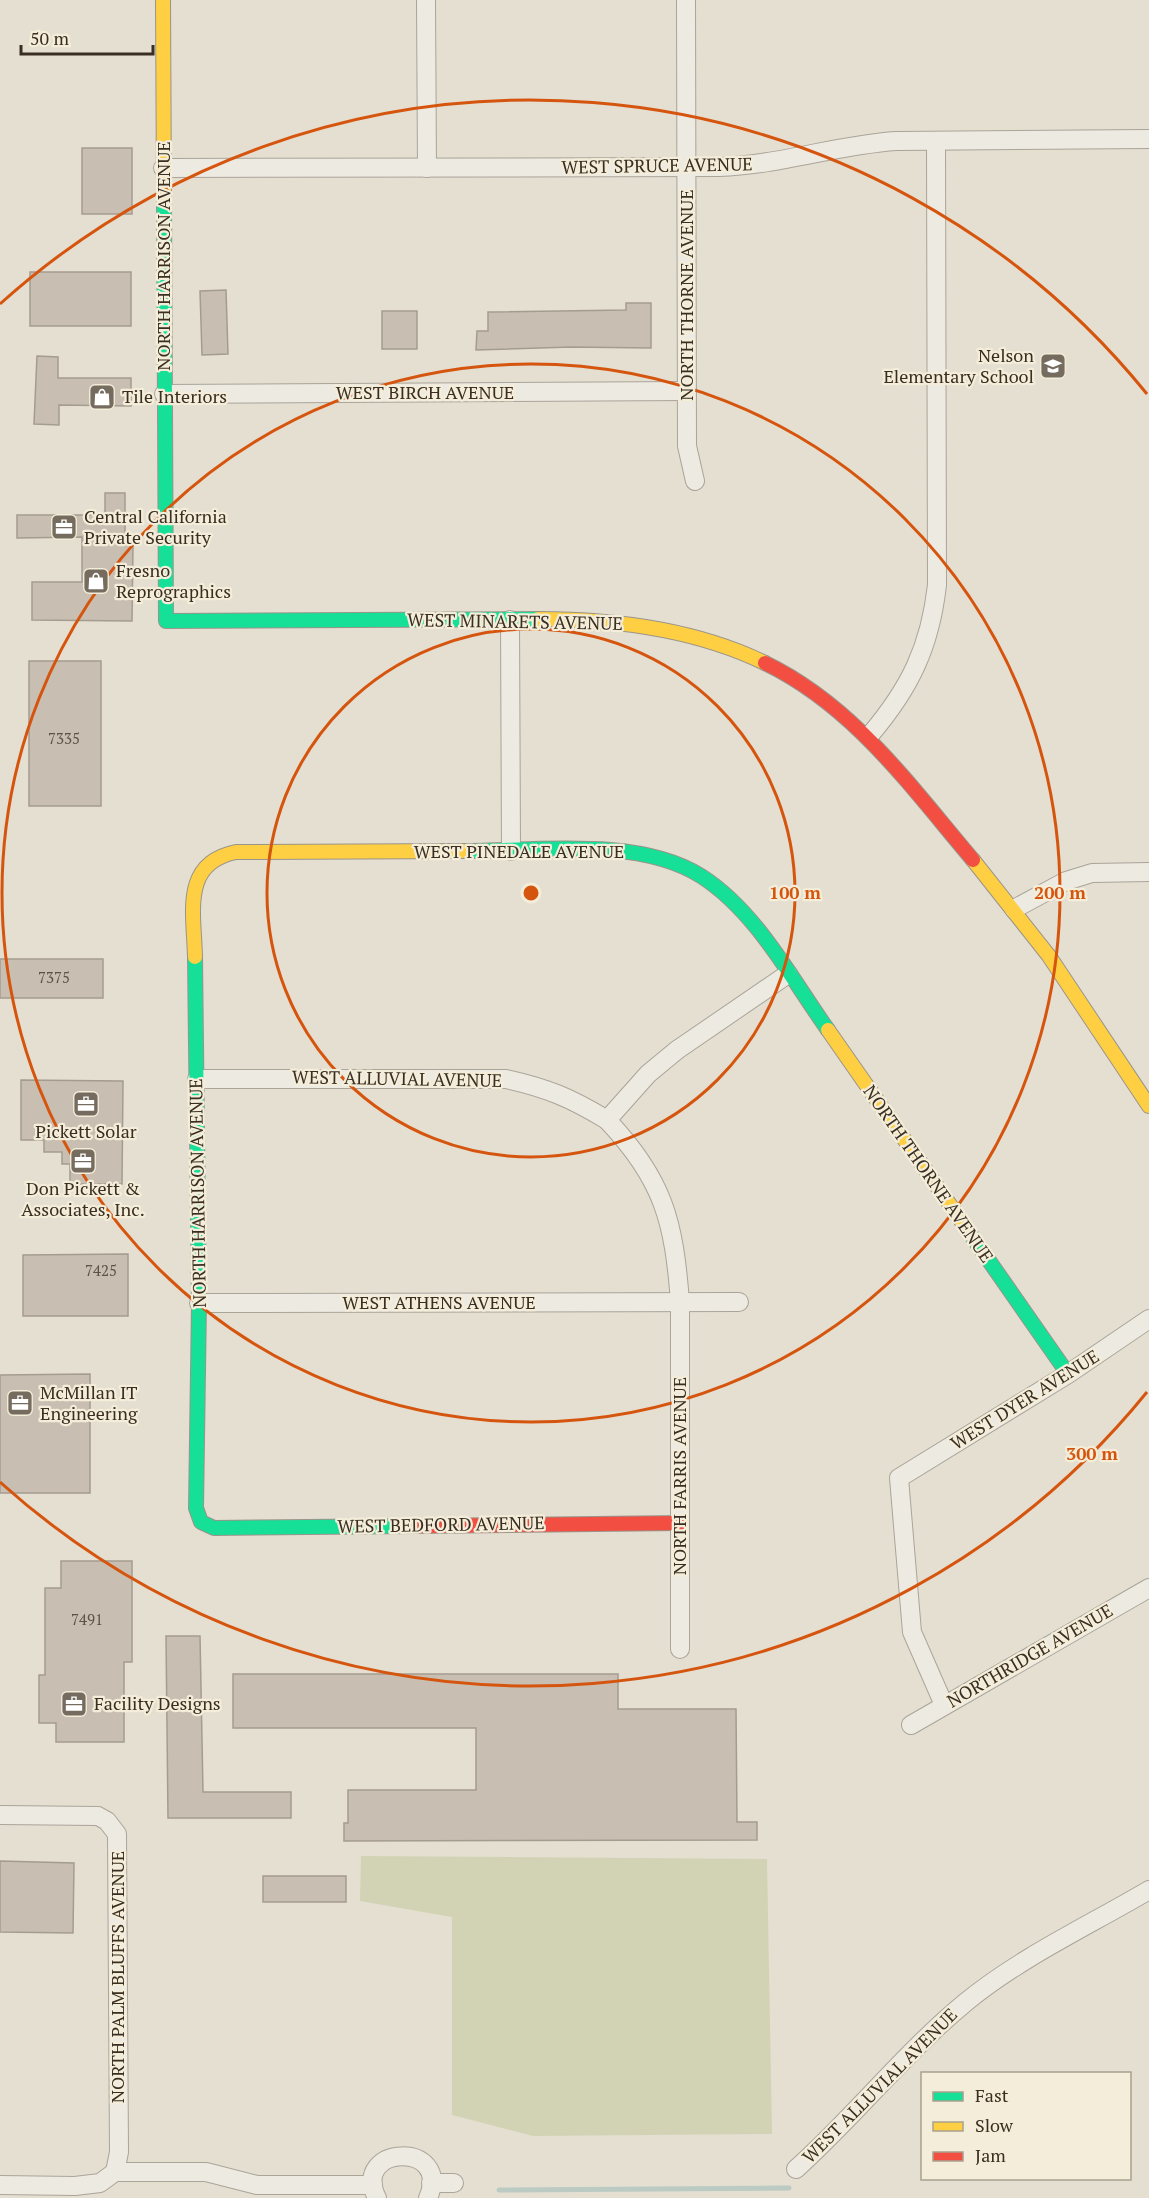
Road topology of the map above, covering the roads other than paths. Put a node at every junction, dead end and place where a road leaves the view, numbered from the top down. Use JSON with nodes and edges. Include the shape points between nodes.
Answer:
{"nodes":[{"id":1,"x":163,"y":0,"type":"edge"},
{"id":2,"x":426,"y":0,"type":"edge"},
{"id":3,"x":686,"y":0,"type":"edge"},
{"id":4,"x":1149,"y":139,"type":"edge"},
{"id":5,"x":936,"y":141,"type":"junction"},
{"id":6,"x":686,"y":167,"type":"junction"},
{"id":7,"x":163,"y":168,"type":"junction"},
{"id":8,"x":427,"y":168,"type":"junction"},
{"id":9,"x":687,"y":391,"type":"junction"},
{"id":10,"x":164,"y":394,"type":"junction"},
{"id":11,"x":695,"y":481,"type":"dead end"},
{"id":12,"x":510,"y":620,"type":"junction"},
{"id":13,"x":166,"y":621,"type":"joint"},
{"id":14,"x":870,"y":735,"type":"junction"},
{"id":15,"x":511,"y":851,"type":"junction"},
{"id":16,"x":204,"y":865,"type":"joint"},
{"id":17,"x":1149,"y":872,"type":"edge"},
{"id":18,"x":1014,"y":909,"type":"junction"},
{"id":19,"x":788,"y":974,"type":"junction"},
{"id":20,"x":197,"y":1078,"type":"junction"},
{"id":21,"x":1149,"y":1106,"type":"edge"},
{"id":22,"x":607,"y":1120,"type":"junction"},
{"id":23,"x":680,"y":1302,"type":"junction"},
{"id":24,"x":740,"y":1302,"type":"dead end"},
{"id":25,"x":199,"y":1303,"type":"junction"},
{"id":26,"x":1149,"y":1319,"type":"edge"},
{"id":27,"x":1068,"y":1374,"type":"junction"},
{"id":28,"x":201,"y":1522,"type":"joint"},
{"id":29,"x":681,"y":1523,"type":"junction"},
{"id":30,"x":1149,"y":1588,"type":"edge"},
{"id":31,"x":680,"y":1649,"type":"dead end"},
{"id":32,"x":944,"y":1705,"type":"junction"},
{"id":33,"x":911,"y":1725,"type":"dead end"},
{"id":34,"x":0,"y":1815,"type":"edge"},
{"id":35,"x":1149,"y":1890,"type":"edge"},
{"id":36,"x":796,"y":2169,"type":"dead end"},
{"id":37,"x":116,"y":2172,"type":"junction"},
{"id":38,"x":454,"y":2183,"type":"dead end"},
{"id":39,"x":0,"y":2184,"type":"edge"},
{"id":40,"x":430,"y":2190,"type":"edge"},
{"id":41,"x":375,"y":2192,"type":"edge"}],
"edges":[{"from":1,"to":7,"type":"street","name":"NORTH HARRISON AVENUE"},
{"from":2,"to":8,"type":"street"},
{"from":3,"to":6,"type":"street","name":"NORTH THORNE AVENUE"},
{"from":4,"to":5,"type":"street","name":"WEST SPRUCE AVENUE"},
{"from":5,"to":6,"type":"street","name":"WEST SPRUCE AVENUE","via":[[858,144],[748,166]]},
{"from":5,"to":14,"type":"street","via":[[934,605],[920,662]]},
{"from":6,"to":8,"type":"street","name":"WEST SPRUCE AVENUE"},
{"from":6,"to":9,"type":"street","name":"NORTH THORNE AVENUE"},
{"from":7,"to":8,"type":"street","name":"WEST SPRUCE AVENUE"},
{"from":7,"to":10,"type":"street","name":"NORTH HARRISON AVENUE"},
{"from":9,"to":10,"type":"street","name":"WEST BIRCH AVENUE"},
{"from":9,"to":11,"type":"street","name":"NORTH THORNE AVENUE","via":[[688,455]]},
{"from":10,"to":13,"type":"street","name":"NORTH HARRISON AVENUE"},
{"from":12,"to":13,"type":"street","name":"WEST MINARETS AVENUE"},
{"from":12,"to":14,"type":"street","name":"WEST MINARETS AVENUE","via":[[613,622],[710,640],[785,672],[823,696]]},
{"from":12,"to":15,"type":"street"},
{"from":14,"to":18,"type":"street","name":"WEST MINARETS AVENUE"},
{"from":15,"to":16,"type":"street","name":"WEST PINEDALE AVENUE","via":[[236,852],[218,855]]},
{"from":15,"to":19,"type":"street","name":"WEST PINEDALE AVENUE","via":[[622,851],[680,865],[709,882],[736,905]]},
{"from":16,"to":20,"type":"street","name":"NORTH HARRISON AVENUE","via":[[194,899]]},
{"from":17,"to":18,"type":"street","via":[[1092,873],[1058,885]]},
{"from":18,"to":21,"type":"street","name":"WEST MINARETS AVENUE"},
{"from":19,"to":22,"type":"street","via":[[677,1050],[648,1074]]},
{"from":19,"to":27,"type":"street","name":"NORTH THORNE AVENUE"},
{"from":20,"to":22,"type":"street","name":"WEST ALLUVIAL AVENUE","via":[[506,1079],[547,1088]]},
{"from":20,"to":25,"type":"street","name":"NORTH HARRISON AVENUE"},
{"from":22,"to":23,"type":"street","name":"NORTH FARRIS AVENUE","via":[[634,1148],[654,1179],[676,1250]]},
{"from":23,"to":24,"type":"street"},
{"from":23,"to":25,"type":"street","name":"WEST ATHENS AVENUE"},
{"from":23,"to":29,"type":"street","name":"NORTH FARRIS AVENUE"},
{"from":25,"to":28,"type":"street","name":"NORTH HARRISON AVENUE","via":[[196,1508]]},
{"from":26,"to":27,"type":"street","name":"WEST DYER AVENUE"},
{"from":27,"to":32,"type":"street","name":"WEST DYER AVENUE","via":[[899,1478],[912,1632]]},
{"from":28,"to":29,"type":"street","name":"WEST BEDFORD AVENUE","via":[[214,1528]]},
{"from":29,"to":31,"type":"street","name":"NORTH FARRIS AVENUE"},
{"from":30,"to":32,"type":"street","name":"NORTHRIDGE AVENUE"},
{"from":32,"to":33,"type":"street","name":"NORTHRIDGE AVENUE"},
{"from":34,"to":37,"type":"street","name":"NORTH PALM BLUFFS AVENUE","via":[[99,1816],[117,1834]]},
{"from":35,"to":36,"type":"street","name":"WEST ALLUVIAL AVENUE","via":[[1011,1970],[967,2001],[908,2054]]},
{"from":37,"to":39,"type":"street","via":[[100,2183],[75,2186]]},
{"from":37,"to":41,"type":"street","via":[[206,2172],[257,2185]]},
{"from":38,"to":40,"type":"street"},
{"from":40,"to":41,"type":"street","via":[[426,2166],[405,2154],[382,2163],[374,2177]]}]}
